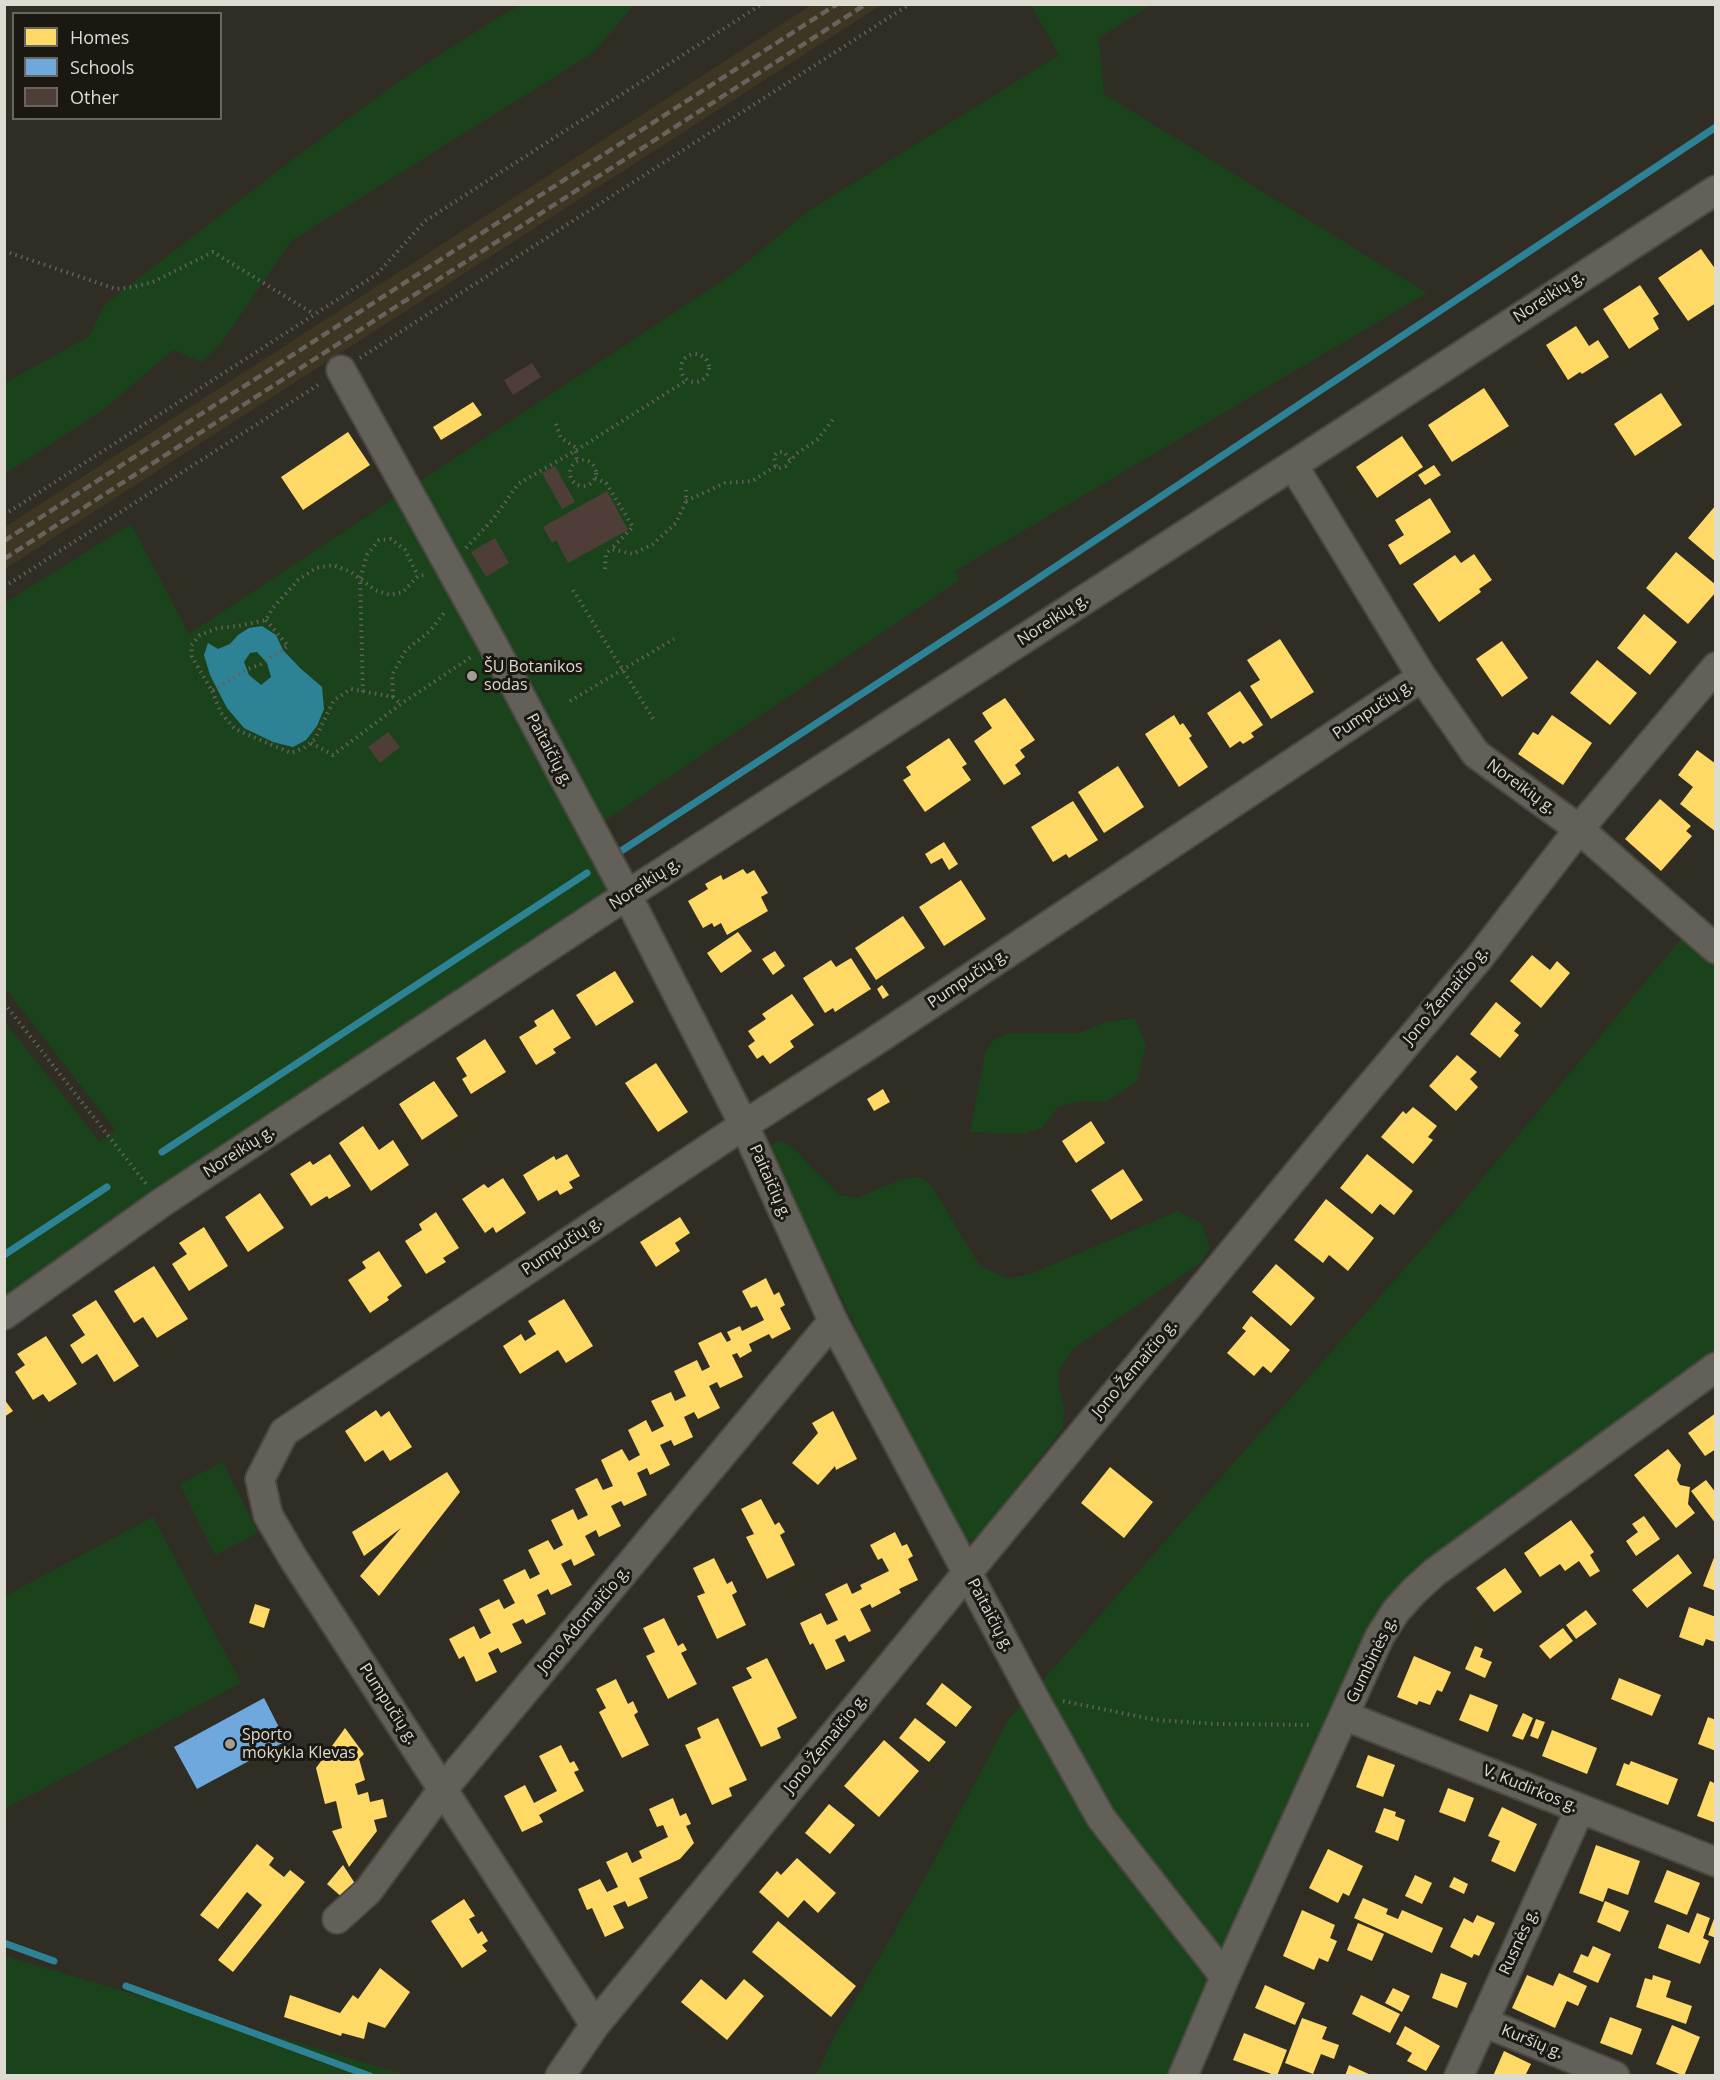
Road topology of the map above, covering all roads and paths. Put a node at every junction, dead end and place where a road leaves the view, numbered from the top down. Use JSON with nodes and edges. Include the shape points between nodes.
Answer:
{"nodes":[{"id":1,"x":762,"y":4,"type":"edge"},
{"id":2,"x":910,"y":4,"type":"edge"},
{"id":3,"x":1716,"y":190,"type":"edge"},
{"id":4,"x":4,"y":251,"type":"edge"},
{"id":5,"x":315,"y":314,"type":"junction"},
{"id":6,"x":341,"y":370,"type":"junction"},
{"id":7,"x":687,"y":380,"type":"junction"},
{"id":8,"x":834,"y":418,"type":"dead end"},
{"id":9,"x":556,"y":424,"type":"dead end"},
{"id":10,"x":575,"y":452,"type":"junction"},
{"id":11,"x":790,"y":460,"type":"junction"},
{"id":12,"x":577,"y":461,"type":"junction"},
{"id":13,"x":1293,"y":465,"type":"junction"},
{"id":14,"x":776,"y":466,"type":"junction"},
{"id":15,"x":595,"y":478,"type":"junction"},
{"id":16,"x":686,"y":490,"type":"dead end"},
{"id":17,"x":686,"y":501,"type":"junction"},
{"id":18,"x":4,"y":515,"type":"edge"},
{"id":19,"x":611,"y":549,"type":"junction"},
{"id":20,"x":605,"y":569,"type":"dead end"},
{"id":21,"x":442,"y":572,"type":"junction"},
{"id":22,"x":418,"y":576,"type":"junction"},
{"id":23,"x":360,"y":579,"type":"junction"},
{"id":24,"x":4,"y":587,"type":"edge"},
{"id":25,"x":573,"y":590,"type":"dead end"},
{"id":26,"x":445,"y":600,"type":"dead end"},
{"id":27,"x":266,"y":620,"type":"junction"},
{"id":28,"x":674,"y":639,"type":"dead end"},
{"id":29,"x":492,"y":643,"type":"junction"},
{"id":30,"x":1716,"y":667,"type":"edge"},
{"id":31,"x":623,"y":669,"type":"junction"},
{"id":32,"x":1422,"y":677,"type":"junction"},
{"id":33,"x":214,"y":690,"type":"junction"},
{"id":34,"x":363,"y":692,"type":"junction"},
{"id":35,"x":393,"y":697,"type":"junction"},
{"id":36,"x":570,"y":701,"type":"dead end"},
{"id":37,"x":400,"y":704,"type":"junction"},
{"id":38,"x":654,"y":720,"type":"dead end"},
{"id":39,"x":311,"y":743,"type":"junction"},
{"id":40,"x":1579,"y":829,"type":"junction"},
{"id":41,"x":627,"y":895,"type":"junction"},
{"id":42,"x":1716,"y":949,"type":"edge"},
{"id":43,"x":4,"y":1003,"type":"edge"},
{"id":44,"x":744,"y":1125,"type":"junction"},
{"id":45,"x":162,"y":1203,"type":"junction"},
{"id":46,"x":4,"y":1315,"type":"edge"},
{"id":47,"x":832,"y":1321,"type":"junction"},
{"id":48,"x":1716,"y":1367,"type":"edge"},
{"id":49,"x":967,"y":1573,"type":"junction"},
{"id":50,"x":1033,"y":1696,"type":"junction"},
{"id":51,"x":1345,"y":1716,"type":"junction"},
{"id":52,"x":443,"y":1789,"type":"junction"},
{"id":53,"x":1580,"y":1809,"type":"junction"},
{"id":54,"x":1716,"y":1862,"type":"edge"},
{"id":55,"x":337,"y":1919,"type":"dead end"},
{"id":56,"x":1225,"y":1977,"type":"junction"},
{"id":57,"x":1483,"y":2022,"type":"junction"},
{"id":58,"x":596,"y":2025,"type":"junction"},
{"id":59,"x":560,"y":2076,"type":"edge"},
{"id":60,"x":1183,"y":2076,"type":"edge"},
{"id":61,"x":1459,"y":2076,"type":"edge"},
{"id":62,"x":1615,"y":2076,"type":"edge"}],
"edges":[{"from":1,"to":5,"type":"path","via":[[425,221],[377,274]]},
{"from":2,"to":6,"type":"path"},
{"from":3,"to":13,"type":"street","name":"Noreikių g."},
{"from":4,"to":5,"type":"path","via":[[116,289],[153,282],[213,252]]},
{"from":5,"to":18,"type":"path"},
{"from":6,"to":21,"type":"street","name":"Paitaičių g."},
{"from":6,"to":24,"type":"path"},
{"from":7,"to":7,"type":"path","via":[[705,378],[709,365],[704,357],[695,354],[681,364],[681,373]]},
{"from":7,"to":10,"type":"path"},
{"from":8,"to":11,"type":"path","via":[[818,440]]},
{"from":9,"to":10,"type":"path","via":[[561,438],[575,447]]},
{"from":10,"to":12,"type":"path"},
{"from":10,"to":21,"type":"path","via":[[518,484],[494,518]]},
{"from":11,"to":14,"type":"path","via":[[786,466]]},
{"from":11,"to":14,"type":"path","via":[[784,452],[778,452],[774,456]]},
{"from":12,"to":15,"type":"path","via":[[593,464]]},
{"from":12,"to":15,"type":"path","via":[[570,471],[575,483],[587,486]]},
{"from":13,"to":32,"type":"street","name":"Noreikių g."},
{"from":13,"to":41,"type":"street","name":"Noreikių g."},
{"from":14,"to":17,"type":"path","via":[[752,481],[726,483]]},
{"from":15,"to":19,"type":"path","via":[[606,483],[633,527]]},
{"from":16,"to":17,"type":"path"},
{"from":17,"to":19,"type":"path","via":[[676,523],[653,544],[633,554]]},
{"from":19,"to":20,"type":"path","via":[[606,554]]},
{"from":21,"to":22,"type":"path"},
{"from":21,"to":29,"type":"street","name":"Paitaičių g."},
{"from":22,"to":23,"type":"path","via":[[403,592],[390,595]]},
{"from":22,"to":23,"type":"path","via":[[405,550],[391,539],[378,540],[367,555]]},
{"from":23,"to":27,"type":"path","via":[[333,565],[316,568],[298,580]]},
{"from":23,"to":34,"type":"path"},
{"from":25,"to":31,"type":"path"},
{"from":26,"to":35,"type":"path","via":[[444,613],[429,632],[406,650],[392,675]]},
{"from":27,"to":33,"type":"path","via":[[288,646]]},
{"from":27,"to":33,"type":"path","via":[[218,628],[200,635],[191,646],[192,657]]},
{"from":28,"to":31,"type":"path"},
{"from":29,"to":37,"type":"path"},
{"from":29,"to":41,"type":"street","name":"Paitaičių g."},
{"from":30,"to":40,"type":"street","name":"Jono Žemaičio g."},
{"from":31,"to":36,"type":"path"},
{"from":31,"to":38,"type":"path"},
{"from":32,"to":40,"type":"street","name":"Noreikių g.","via":[[1476,754]]},
{"from":32,"to":44,"type":"street","name":"Pumpučių g."},
{"from":33,"to":39,"type":"path","via":[[221,713],[235,729],[291,753]]},
{"from":34,"to":35,"type":"path"},
{"from":34,"to":39,"type":"path","via":[[351,689],[334,700]]},
{"from":35,"to":37,"type":"path"},
{"from":37,"to":39,"type":"path","via":[[333,755]]},
{"from":40,"to":42,"type":"street","name":"Noreikių g."},
{"from":40,"to":49,"type":"street","name":"Jono Žemaičio g.","via":[[1479,958]]},
{"from":41,"to":44,"type":"street","name":"Paitaičių g."},
{"from":41,"to":45,"type":"street","name":"Noreikių g."},
{"from":43,"to":45,"type":"path"},
{"from":44,"to":47,"type":"street","name":"Paitaičių g."},
{"from":44,"to":52,"type":"street","name":"Pumpučių g.","via":[[284,1432],[260,1479],[268,1515],[293,1558]]},
{"from":45,"to":46,"type":"street","name":"Noreikių g."},
{"from":47,"to":49,"type":"street","name":"Paitaičių g."},
{"from":47,"to":52,"type":"street","name":"Jono Adomaičio g."},
{"from":48,"to":51,"type":"street","name":"Gumbinės g.","via":[[1414,1591],[1380,1636]]},
{"from":49,"to":50,"type":"street","name":"Paitaičių g."},
{"from":49,"to":58,"type":"street","name":"Jono Žemaičio g."},
{"from":50,"to":51,"type":"path","via":[[1156,1720],[1216,1724],[1325,1725]]},
{"from":50,"to":56,"type":"street","name":"Paitaičių g.","via":[[1101,1818]]},
{"from":51,"to":53,"type":"street","name":"V. Kudirkos g."},
{"from":51,"to":56,"type":"street","name":"Gumbinės g."},
{"from":52,"to":55,"type":"street","name":"Jono Adomaičio g.","via":[[368,1891]]},
{"from":52,"to":58,"type":"street","name":"Pumpučių g."},
{"from":53,"to":54,"type":"street","name":"V. Kudirkos g."},
{"from":53,"to":57,"type":"street","name":"Rusnės g."},
{"from":56,"to":60,"type":"street","name":"Gumbinės g."},
{"from":57,"to":61,"type":"street","name":"Rusnės g."},
{"from":57,"to":62,"type":"street","name":"Kuršių g."},
{"from":58,"to":59,"type":"street","name":"Jono Žemaičio g."}]}
